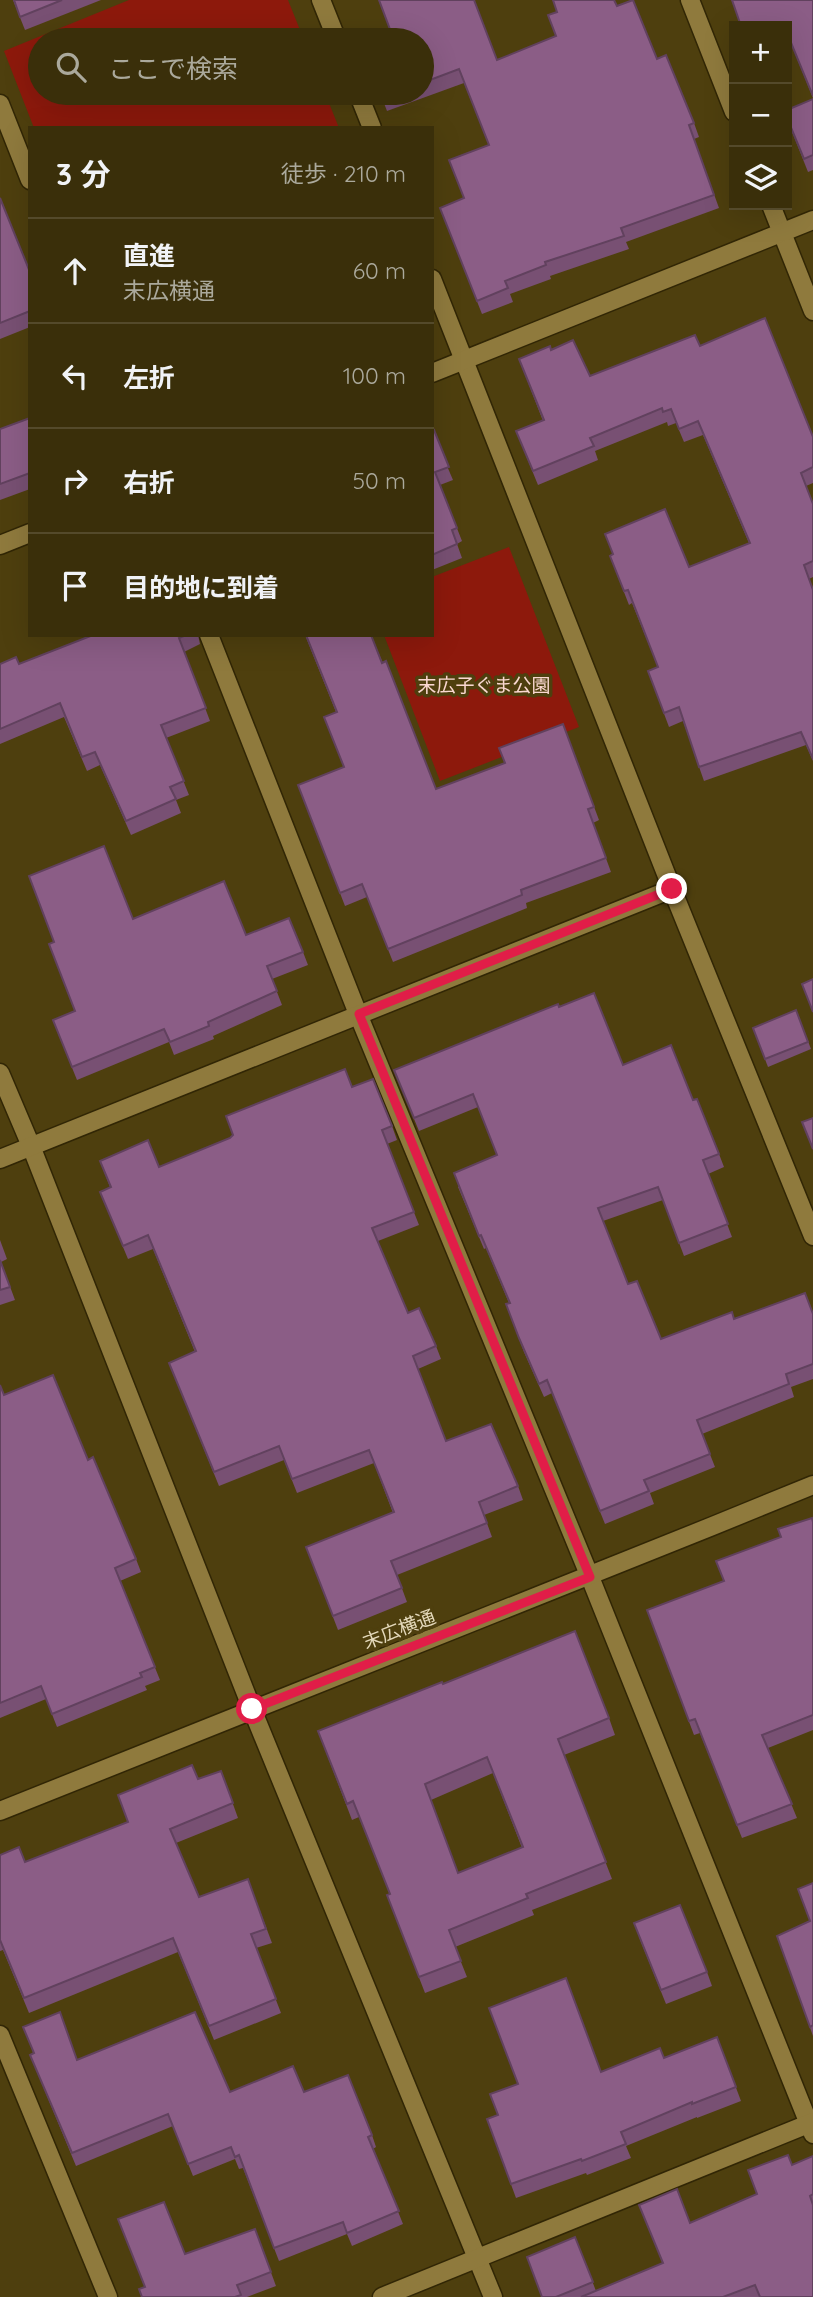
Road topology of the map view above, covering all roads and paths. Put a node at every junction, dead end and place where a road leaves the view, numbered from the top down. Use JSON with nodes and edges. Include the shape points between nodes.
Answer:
{"nodes":[{"id":1,"x":321,"y":0,"type":"edge"},
{"id":2,"x":690,"y":0,"type":"edge"},
{"id":3,"x":332,"y":28,"type":"edge"},
{"id":4,"x":729,"y":99,"type":"edge"},
{"id":5,"x":0,"y":104,"type":"edge"},
{"id":6,"x":363,"y":105,"type":"edge"},
{"id":7,"x":371,"y":126,"type":"edge"},
{"id":8,"x":28,"y":175,"type":"edge"},
{"id":9,"x":773,"y":210,"type":"edge"},
{"id":10,"x":813,"y":220,"type":"edge"},
{"id":11,"x":782,"y":232,"type":"junction"},
{"id":12,"x":434,"y":284,"type":"edge"},
{"id":13,"x":813,"y":311,"type":"edge"},
{"id":14,"x":464,"y":360,"type":"junction"},
{"id":15,"x":434,"y":372,"type":"edge"},
{"id":16,"x":28,"y":534,"type":"edge"},
{"id":17,"x":0,"y":545,"type":"edge"},
{"id":18,"x":210,"y":637,"type":"edge"},
{"id":19,"x":672,"y":889,"type":"junction"},
{"id":20,"x":359,"y":1014,"type":"junction"},
{"id":21,"x":0,"y":1073,"type":"edge"},
{"id":22,"x":31,"y":1146,"type":"junction"},
{"id":23,"x":0,"y":1159,"type":"edge"},
{"id":24,"x":813,"y":1236,"type":"edge"},
{"id":25,"x":813,"y":1485,"type":"edge"},
{"id":26,"x":590,"y":1577,"type":"junction"},
{"id":27,"x":252,"y":1709,"type":"junction"},
{"id":28,"x":0,"y":1811,"type":"edge"},
{"id":29,"x":0,"y":2035,"type":"edge"},
{"id":30,"x":812,"y":2126,"type":"edge"},
{"id":31,"x":477,"y":2258,"type":"junction"},
{"id":32,"x":108,"y":2297,"type":"edge"},
{"id":33,"x":382,"y":2297,"type":"edge"},
{"id":34,"x":493,"y":2297,"type":"edge"}],
"edges":[{"from":1,"to":3,"type":"street"},
{"from":2,"to":4,"type":"street"},
{"from":5,"to":8,"type":"street"},
{"from":6,"to":7,"type":"street"},
{"from":9,"to":11,"type":"street"},
{"from":10,"to":11,"type":"street"},
{"from":11,"to":13,"type":"street"},
{"from":11,"to":14,"type":"street"},
{"from":12,"to":14,"type":"street"},
{"from":14,"to":15,"type":"street"},
{"from":14,"to":19,"type":"street"},
{"from":16,"to":17,"type":"street"},
{"from":18,"to":20,"type":"street"},
{"from":19,"to":20,"type":"street"},
{"from":19,"to":24,"type":"street"},
{"from":20,"to":22,"type":"street"},
{"from":20,"to":26,"type":"street"},
{"from":21,"to":22,"type":"street"},
{"from":22,"to":23,"type":"street"},
{"from":22,"to":27,"type":"street"},
{"from":25,"to":26,"type":"street","name":"末広横通"},
{"from":26,"to":27,"type":"street","name":"末広横通"},
{"from":26,"to":30,"type":"street"},
{"from":27,"to":28,"type":"street","name":"末広横通"},
{"from":27,"to":31,"type":"street"},
{"from":29,"to":32,"type":"street"},
{"from":30,"to":31,"type":"street"},
{"from":31,"to":33,"type":"street"},
{"from":31,"to":34,"type":"street"}]}
